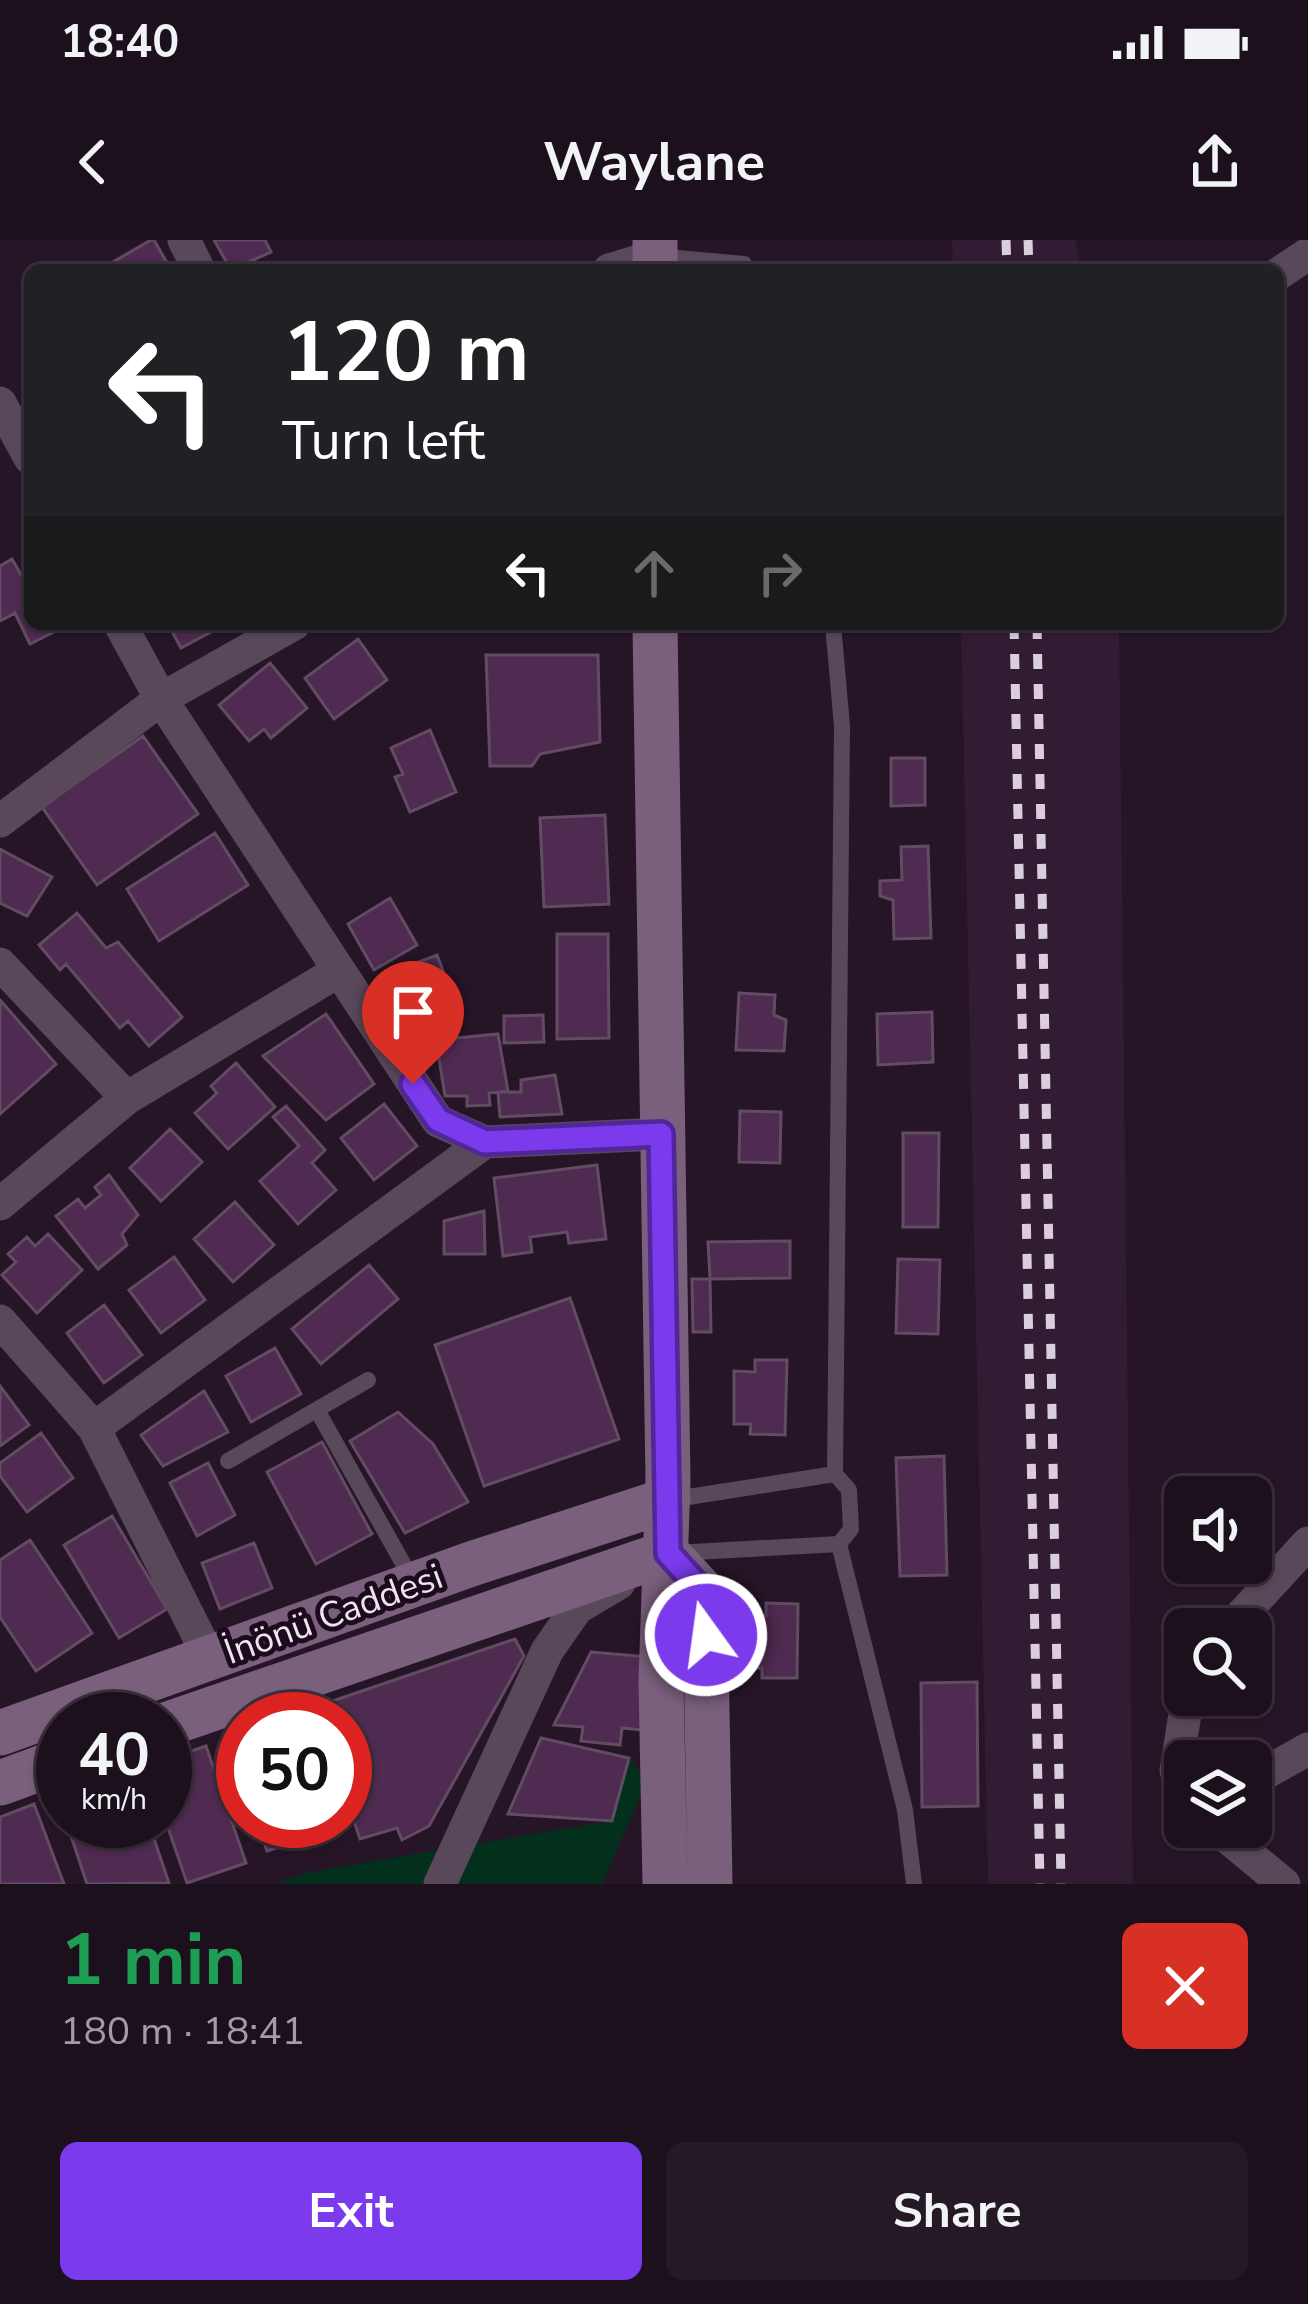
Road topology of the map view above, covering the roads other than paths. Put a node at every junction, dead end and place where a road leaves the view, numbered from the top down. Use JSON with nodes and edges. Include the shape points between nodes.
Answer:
{"nodes":[{"id":1,"x":656,"y":255,"type":"edge"},
{"id":2,"x":744,"y":264,"type":"edge"},
{"id":3,"x":0,"y":403,"type":"edge"},
{"id":4,"x":21,"y":450,"type":"edge"},
{"id":5,"x":123,"y":630,"type":"edge"},
{"id":6,"x":283,"y":630,"type":"edge"},
{"id":7,"x":655,"y":630,"type":"edge"},
{"id":8,"x":833,"y":630,"type":"edge"},
{"id":9,"x":161,"y":699,"type":"junction"},
{"id":10,"x":0,"y":821,"type":"edge"},
{"id":11,"x":0,"y":964,"type":"edge"},
{"id":12,"x":337,"y":972,"type":"junction"},
{"id":13,"x":127,"y":1099,"type":"junction"},
{"id":14,"x":661,"y":1134,"type":"junction"},
{"id":15,"x":485,"y":1142,"type":"junction"},
{"id":16,"x":0,"y":1204,"type":"edge"},
{"id":17,"x":0,"y":1321,"type":"edge"},
{"id":18,"x":368,"y":1380,"type":"dead end"},
{"id":19,"x":316,"y":1410,"type":"junction"},
{"id":20,"x":94,"y":1428,"type":"junction"},
{"id":21,"x":228,"y":1461,"type":"dead end"},
{"id":22,"x":835,"y":1474,"type":"junction"},
{"id":23,"x":668,"y":1500,"type":"junction"},
{"id":24,"x":1308,"y":1543,"type":"edge"},
{"id":25,"x":839,"y":1544,"type":"junction"},
{"id":26,"x":668,"y":1553,"type":"junction"},
{"id":27,"x":414,"y":1584,"type":"junction"},
{"id":28,"x":1248,"y":1608,"type":"edge"},
{"id":29,"x":208,"y":1658,"type":"junction"},
{"id":30,"x":192,"y":1716,"type":"edge"},
{"id":31,"x":0,"y":1733,"type":"edge"},
{"id":32,"x":1308,"y":1749,"type":"edge"},
{"id":33,"x":1272,"y":1769,"type":"edge"},
{"id":34,"x":36,"y":1770,"type":"edge"},
{"id":35,"x":0,"y":1783,"type":"edge"},
{"id":36,"x":1240,"y":1848,"type":"edge"},
{"id":37,"x":440,"y":1884,"type":"edge"},
{"id":38,"x":664,"y":1884,"type":"edge"},
{"id":39,"x":710,"y":1884,"type":"edge"},
{"id":40,"x":914,"y":1884,"type":"edge"},
{"id":41,"x":1284,"y":1884,"type":"edge"}],
"edges":[{"from":1,"to":2,"type":"lane"},
{"from":3,"to":4,"type":"street"},
{"from":5,"to":9,"type":"street"},
{"from":6,"to":9,"type":"street"},
{"from":7,"to":14,"type":"main road"},
{"from":8,"to":22,"type":"lane","via":[[842,726]]},
{"from":9,"to":10,"type":"street"},
{"from":9,"to":12,"type":"street"},
{"from":11,"to":13,"type":"street"},
{"from":12,"to":13,"type":"street"},
{"from":12,"to":15,"type":"street","via":[[438,1120]]},
{"from":13,"to":16,"type":"street"},
{"from":14,"to":15,"type":"street"},
{"from":14,"to":23,"type":"main road"},
{"from":15,"to":20,"type":"street"},
{"from":17,"to":20,"type":"street"},
{"from":18,"to":19,"type":"lane"},
{"from":19,"to":21,"type":"lane"},
{"from":19,"to":27,"type":"lane"},
{"from":20,"to":29,"type":"street"},
{"from":22,"to":23,"type":"lane"},
{"from":22,"to":25,"type":"lane","via":[[849,1490],[850,1529]]},
{"from":23,"to":26,"type":"main road"},
{"from":23,"to":27,"type":"main road","name":"İnönü Caddesi"},
{"from":24,"to":28,"type":"street"},
{"from":25,"to":26,"type":"lane"},
{"from":25,"to":40,"type":"lane","via":[[905,1810]]},
{"from":26,"to":30,"type":"main road"},
{"from":26,"to":37,"type":"street","via":[[578,1608],[547,1651]]},
{"from":26,"to":38,"type":"main road"},
{"from":26,"to":39,"type":"main road","via":[[705,1594]]},
{"from":27,"to":29,"type":"main road","name":"İnönü Caddesi"},
{"from":29,"to":31,"type":"main road","name":"İnönü Caddesi"},
{"from":32,"to":33,"type":"street"},
{"from":34,"to":35,"type":"main road"},
{"from":36,"to":41,"type":"street"}]}
